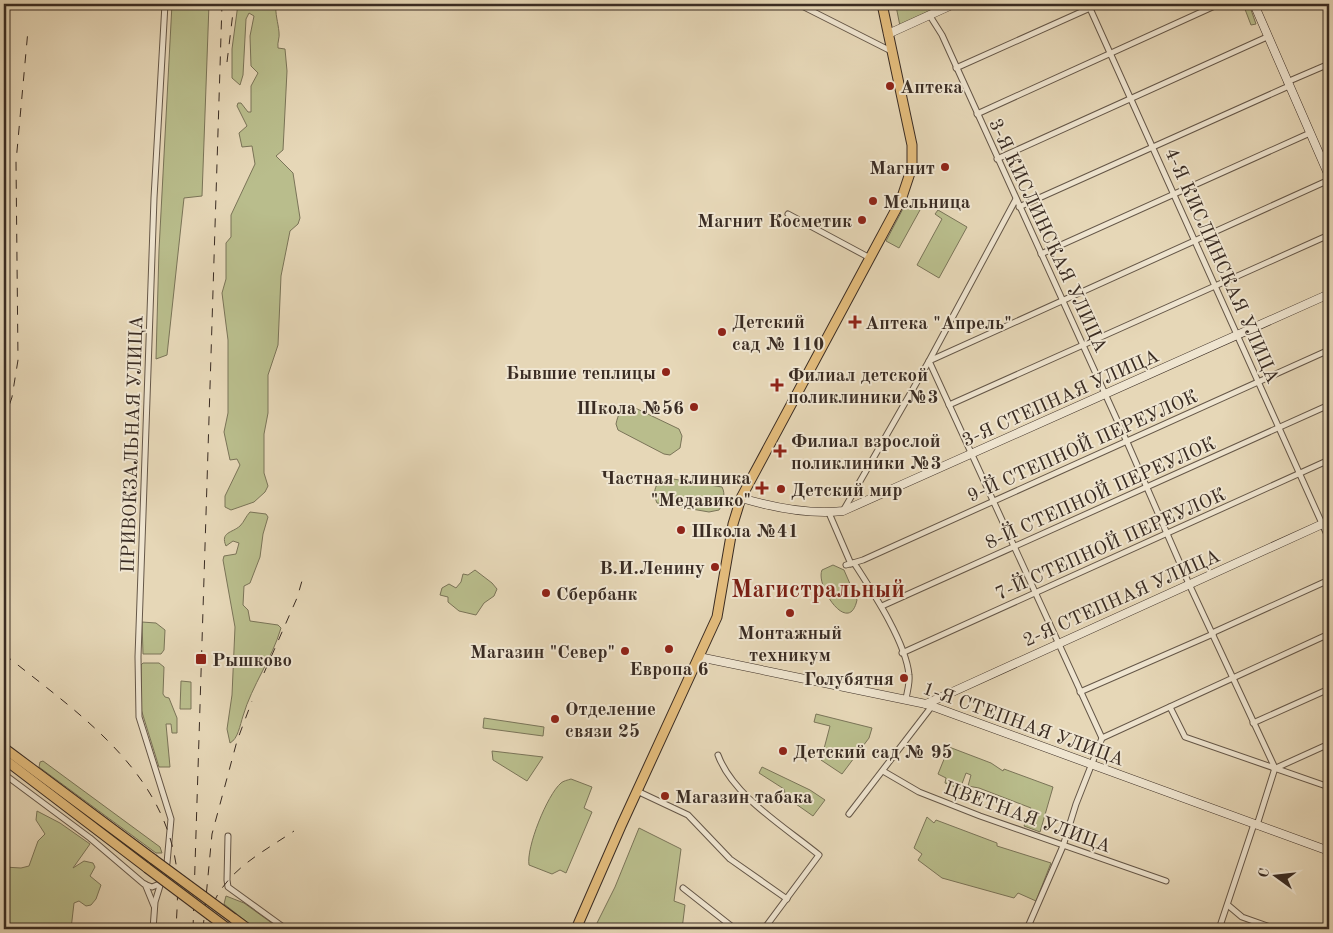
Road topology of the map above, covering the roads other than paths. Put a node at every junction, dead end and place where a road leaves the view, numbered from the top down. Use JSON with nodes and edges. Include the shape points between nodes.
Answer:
{"nodes":[{"id":1,"x":165,"y":4,"type":"edge"},
{"id":2,"x":798,"y":4,"type":"edge"},
{"id":3,"x":882,"y":4,"type":"edge"},
{"id":4,"x":954,"y":4,"type":"edge"},
{"id":5,"x":1098,"y":4,"type":"edge"},
{"id":6,"x":1219,"y":4,"type":"edge"},
{"id":7,"x":1254,"y":4,"type":"edge"},
{"id":8,"x":1089,"y":6,"type":"edge"},
{"id":9,"x":930,"y":16,"type":"junction"},
{"id":10,"x":888,"y":34,"type":"junction"},
{"id":11,"x":1268,"y":37,"type":"junction"},
{"id":12,"x":892,"y":51,"type":"junction"},
{"id":13,"x":1111,"y":54,"type":"junction"},
{"id":14,"x":1329,"y":64,"type":"edge"},
{"id":15,"x":956,"y":68,"type":"junction"},
{"id":16,"x":1288,"y":84,"type":"junction"},
{"id":17,"x":1131,"y":99,"type":"junction"},
{"id":18,"x":977,"y":114,"type":"junction"},
{"id":19,"x":1310,"y":133,"type":"junction"},
{"id":20,"x":1153,"y":146,"type":"junction"},
{"id":21,"x":997,"y":159,"type":"junction"},
{"id":22,"x":1329,"y":178,"type":"edge"},
{"id":23,"x":1174,"y":196,"type":"junction"},
{"id":24,"x":1016,"y":199,"type":"junction"},
{"id":25,"x":1019,"y":207,"type":"junction"},
{"id":26,"x":788,"y":214,"type":"dead end"},
{"id":27,"x":1329,"y":235,"type":"edge"},
{"id":28,"x":1195,"y":241,"type":"junction"},
{"id":29,"x":1041,"y":254,"type":"junction"},
{"id":30,"x":870,"y":258,"type":"junction"},
{"id":31,"x":1215,"y":287,"type":"junction"},
{"id":32,"x":1329,"y":294,"type":"edge"},
{"id":33,"x":1062,"y":301,"type":"junction"},
{"id":34,"x":1236,"y":335,"type":"junction"},
{"id":35,"x":1083,"y":346,"type":"junction"},
{"id":36,"x":1329,"y":350,"type":"edge"},
{"id":37,"x":929,"y":361,"type":"junction"},
{"id":38,"x":1258,"y":382,"type":"junction"},
{"id":39,"x":1105,"y":394,"type":"junction"},
{"id":40,"x":949,"y":405,"type":"junction"},
{"id":41,"x":1329,"y":405,"type":"edge"},
{"id":42,"x":1278,"y":428,"type":"junction"},
{"id":43,"x":1127,"y":442,"type":"junction"},
{"id":44,"x":971,"y":454,"type":"junction"},
{"id":45,"x":1329,"y":460,"type":"edge"},
{"id":46,"x":1299,"y":474,"type":"junction"},
{"id":47,"x":1147,"y":487,"type":"junction"},
{"id":48,"x":741,"y":498,"type":"junction"},
{"id":49,"x":994,"y":502,"type":"junction"},
{"id":50,"x":843,"y":511,"type":"junction"},
{"id":51,"x":829,"y":513,"type":"junction"},
{"id":52,"x":1326,"y":522,"type":"edge"},
{"id":53,"x":1167,"y":533,"type":"junction"},
{"id":54,"x":1329,"y":539,"type":"edge"},
{"id":55,"x":1014,"y":548,"type":"junction"},
{"id":56,"x":850,"y":564,"type":"junction"},
{"id":57,"x":1329,"y":580,"type":"edge"},
{"id":58,"x":1189,"y":584,"type":"junction"},
{"id":59,"x":1034,"y":593,"type":"junction"},
{"id":60,"x":882,"y":606,"type":"junction"},
{"id":61,"x":1212,"y":634,"type":"junction"},
{"id":62,"x":1329,"y":634,"type":"edge"},
{"id":63,"x":1057,"y":643,"type":"junction"},
{"id":64,"x":902,"y":653,"type":"junction"},
{"id":65,"x":699,"y":657,"type":"junction"},
{"id":66,"x":1233,"y":678,"type":"junction"},
{"id":67,"x":1329,"y":689,"type":"edge"},
{"id":68,"x":1080,"y":692,"type":"junction"},
{"id":69,"x":906,"y":699,"type":"junction"},
{"id":70,"x":929,"y":705,"type":"junction"},
{"id":71,"x":1170,"y":707,"type":"junction"},
{"id":72,"x":1253,"y":724,"type":"junction"},
{"id":73,"x":1102,"y":738,"type":"junction"},
{"id":74,"x":1329,"y":744,"type":"edge"},
{"id":75,"x":4,"y":748,"type":"edge"},
{"id":76,"x":718,"y":755,"type":"dead end"},
{"id":77,"x":4,"y":759,"type":"edge"},
{"id":78,"x":1092,"y":764,"type":"junction"},
{"id":79,"x":1275,"y":768,"type":"junction"},
{"id":80,"x":882,"y":771,"type":"junction"},
{"id":81,"x":4,"y":774,"type":"edge"},
{"id":82,"x":1329,"y":787,"type":"edge"},
{"id":83,"x":637,"y":791,"type":"junction"},
{"id":84,"x":849,"y":814,"type":"dead end"},
{"id":85,"x":1256,"y":824,"type":"junction"},
{"id":86,"x":228,"y":836,"type":"dead end"},
{"id":87,"x":1063,"y":846,"type":"junction"},
{"id":88,"x":1329,"y":850,"type":"edge"},
{"id":89,"x":163,"y":880,"type":"junction"},
{"id":90,"x":1166,"y":881,"type":"dead end"},
{"id":91,"x":144,"y":884,"type":"junction"},
{"id":92,"x":683,"y":888,"type":"dead end"},
{"id":93,"x":786,"y":899,"type":"junction"},
{"id":94,"x":1229,"y":906,"type":"junction"},
{"id":95,"x":154,"y":910,"type":"junction"},
{"id":96,"x":228,"y":928,"type":"edge"},
{"id":97,"x":153,"y":929,"type":"edge"},
{"id":98,"x":248,"y":929,"type":"edge"},
{"id":99,"x":286,"y":929,"type":"edge"},
{"id":100,"x":576,"y":929,"type":"edge"},
{"id":101,"x":735,"y":929,"type":"edge"},
{"id":102,"x":764,"y":929,"type":"edge"},
{"id":103,"x":1027,"y":929,"type":"edge"},
{"id":104,"x":1219,"y":929,"type":"edge"},
{"id":105,"x":1276,"y":929,"type":"edge"}],
"edges":[{"from":1,"to":89,"type":"street","name":"ПРИВОКЗАЛЬНАЯ УЛИЦА","via":[[154,198],[138,657],[139,716],[170,812]]},
{"from":2,"to":12,"type":"street"},
{"from":3,"to":10,"type":"main road"},
{"from":4,"to":9,"type":"street"},
{"from":5,"to":8,"type":"street"},
{"from":6,"to":13,"type":"street"},
{"from":7,"to":11,"type":"street"},
{"from":8,"to":13,"type":"street","name":"4-Я КИСЛИНСКАЯ УЛИЦА"},
{"from":8,"to":15,"type":"street"},
{"from":9,"to":10,"type":"street"},
{"from":9,"to":15,"type":"street","name":"3-Я КИСЛИНСКАЯ УЛИЦА"},
{"from":10,"to":12,"type":"main road"},
{"from":11,"to":16,"type":"street"},
{"from":11,"to":17,"type":"street"},
{"from":12,"to":30,"type":"main road","via":[[908,119],[912,167],[901,200]]},
{"from":13,"to":17,"type":"street","name":"4-Я КИСЛИНСКАЯ УЛИЦА"},
{"from":13,"to":18,"type":"street"},
{"from":14,"to":16,"type":"street"},
{"from":15,"to":18,"type":"street","name":"3-Я КИСЛИНСКАЯ УЛИЦА"},
{"from":16,"to":19,"type":"street"},
{"from":16,"to":20,"type":"street"},
{"from":17,"to":20,"type":"street","name":"4-Я КИСЛИНСКАЯ УЛИЦА"},
{"from":17,"to":21,"type":"street"},
{"from":18,"to":21,"type":"street","name":"3-Я КИСЛИНСКАЯ УЛИЦА"},
{"from":19,"to":22,"type":"street"},
{"from":19,"to":23,"type":"street"},
{"from":20,"to":23,"type":"street","name":"4-Я КИСЛИНСКАЯ УЛИЦА"},
{"from":20,"to":25,"type":"street"},
{"from":21,"to":24,"type":"street","name":"3-Я КИСЛИНСКАЯ УЛИЦА"},
{"from":22,"to":28,"type":"street"},
{"from":23,"to":28,"type":"street","name":"4-Я КИСЛИНСКАЯ УЛИЦА"},
{"from":23,"to":29,"type":"street"},
{"from":24,"to":25,"type":"street","name":"3-Я КИСЛИНСКАЯ УЛИЦА"},
{"from":24,"to":37,"type":"street"},
{"from":25,"to":29,"type":"street","name":"3-Я КИСЛИНСКАЯ УЛИЦА"},
{"from":26,"to":30,"type":"street"},
{"from":27,"to":31,"type":"street"},
{"from":28,"to":31,"type":"street","name":"4-Я КИСЛИНСКАЯ УЛИЦА"},
{"from":28,"to":33,"type":"street"},
{"from":29,"to":33,"type":"street","name":"3-Я КИСЛИНСКАЯ УЛИЦА"},
{"from":30,"to":48,"type":"main road"},
{"from":31,"to":34,"type":"street","name":"4-Я КИСЛИНСКАЯ УЛИЦА"},
{"from":31,"to":35,"type":"street"},
{"from":32,"to":34,"type":"street","name":"3-Я СТЕПНАЯ УЛИЦА"},
{"from":33,"to":35,"type":"street","name":"3-Я КИСЛИНСКАЯ УЛИЦА"},
{"from":33,"to":37,"type":"street"},
{"from":34,"to":38,"type":"street","name":"4-Я КИСЛИНСКАЯ УЛИЦА"},
{"from":34,"to":39,"type":"street","name":"3-Я СТЕПНАЯ УЛИЦА"},
{"from":35,"to":39,"type":"street","name":"3-Я КИСЛИНСКАЯ УЛИЦА"},
{"from":35,"to":40,"type":"street"},
{"from":36,"to":38,"type":"street","name":"9-Й СТЕПНОЙ ПЕРЕУЛОК"},
{"from":37,"to":40,"type":"street"},
{"from":37,"to":50,"type":"street"},
{"from":38,"to":42,"type":"street","name":"4-Я КИСЛИНСКАЯ УЛИЦА"},
{"from":38,"to":43,"type":"street","name":"9-Й СТЕПНОЙ ПЕРЕУЛОК"},
{"from":39,"to":43,"type":"street","name":"3-Я КИСЛИНСКАЯ УЛИЦА"},
{"from":39,"to":44,"type":"street","name":"3-Я СТЕПНАЯ УЛИЦА"},
{"from":40,"to":44,"type":"street"},
{"from":41,"to":42,"type":"street","name":"8-Й СТЕПНОЙ ПЕРЕУЛОК"},
{"from":42,"to":46,"type":"street","name":"4-Я КИСЛИНСКАЯ УЛИЦА"},
{"from":42,"to":47,"type":"street","name":"8-Й СТЕПНОЙ ПЕРЕУЛОК"},
{"from":43,"to":47,"type":"street","name":"3-Я КИСЛИНСКАЯ УЛИЦА"},
{"from":43,"to":49,"type":"street","name":"9-Й СТЕПНОЙ ПЕРЕУЛОК"},
{"from":44,"to":49,"type":"street"},
{"from":44,"to":50,"type":"street","name":"3-Я СТЕПНАЯ УЛИЦА"},
{"from":45,"to":46,"type":"street","name":"7-Й СТЕПНОЙ ПЕРЕУЛОК"},
{"from":46,"to":52,"type":"street","name":"4-Я КИСЛИНСКАЯ УЛИЦА"},
{"from":46,"to":53,"type":"street","name":"7-Й СТЕПНОЙ ПЕРЕУЛОК"},
{"from":47,"to":53,"type":"street","name":"3-Я КИСЛИНСКАЯ УЛИЦА"},
{"from":47,"to":55,"type":"street","name":"8-Й СТЕПНОЙ ПЕРЕУЛОК"},
{"from":48,"to":51,"type":"street","name":"3-Я СТЕПНАЯ УЛИЦА"},
{"from":48,"to":65,"type":"main road","via":[[717,617]]},
{"from":49,"to":55,"type":"street"},
{"from":49,"to":56,"type":"street","name":"9-Й СТЕПНОЙ ПЕРЕУЛОК"},
{"from":50,"to":51,"type":"street","name":"3-Я СТЕПНАЯ УЛИЦА"},
{"from":51,"to":56,"type":"street"},
{"from":52,"to":54,"type":"street","name":"4-Я КИСЛИНСКАЯ УЛИЦА"},
{"from":52,"to":58,"type":"street","name":"2-Я СТЕПНАЯ УЛИЦА"},
{"from":53,"to":58,"type":"street","name":"3-Я КИСЛИНСКАЯ УЛИЦА"},
{"from":53,"to":59,"type":"street","name":"7-Й СТЕПНОЙ ПЕРЕУЛОК"},
{"from":55,"to":59,"type":"street"},
{"from":55,"to":60,"type":"street","name":"8-Й СТЕПНОЙ ПЕРЕУЛОК"},
{"from":56,"to":60,"type":"street"},
{"from":57,"to":61,"type":"street"},
{"from":58,"to":61,"type":"street","name":"3-Я КИСЛИНСКАЯ УЛИЦА"},
{"from":58,"to":63,"type":"street","name":"2-Я СТЕПНАЯ УЛИЦА"},
{"from":59,"to":63,"type":"street"},
{"from":59,"to":64,"type":"street","name":"7-Й СТЕПНОЙ ПЕРЕУЛОК"},
{"from":60,"to":64,"type":"street"},
{"from":61,"to":66,"type":"street","name":"3-Я КИСЛИНСКАЯ УЛИЦА"},
{"from":61,"to":68,"type":"street"},
{"from":62,"to":66,"type":"street"},
{"from":63,"to":68,"type":"street"},
{"from":63,"to":70,"type":"street","name":"2-Я СТЕПНАЯ УЛИЦА"},
{"from":64,"to":69,"type":"street","via":[[909,676]]},
{"from":65,"to":69,"type":"street","name":"1-Я СТЕПНАЯ УЛИЦА"},
{"from":65,"to":83,"type":"main road"},
{"from":66,"to":71,"type":"street"},
{"from":66,"to":72,"type":"street","name":"3-Я КИСЛИНСКАЯ УЛИЦА"},
{"from":67,"to":72,"type":"street"},
{"from":68,"to":73,"type":"street"},
{"from":69,"to":70,"type":"street","name":"1-Я СТЕПНАЯ УЛИЦА"},
{"from":70,"to":78,"type":"street","name":"1-Я СТЕПНАЯ УЛИЦА"},
{"from":70,"to":80,"type":"street"},
{"from":71,"to":73,"type":"street"},
{"from":71,"to":79,"type":"street","via":[[1185,737]]},
{"from":72,"to":79,"type":"street","name":"3-Я КИСЛИНСКАЯ УЛИЦА"},
{"from":73,"to":78,"type":"street"},
{"from":74,"to":79,"type":"street"},
{"from":75,"to":98,"type":"main road","bridge":true},
{"from":76,"to":93,"type":"street","via":[[729,778],[746,796],[819,855]]},
{"from":77,"to":96,"type":"main road","bridge":true},
{"from":78,"to":85,"type":"street","name":"1-Я СТЕПНАЯ УЛИЦА"},
{"from":78,"to":87,"type":"street"},
{"from":79,"to":82,"type":"street"},
{"from":79,"to":85,"type":"street"},
{"from":80,"to":84,"type":"street"},
{"from":80,"to":87,"type":"street","name":"ЦВЕТНАЯ УЛИЦА","via":[[920,792]]},
{"from":81,"to":91,"type":"street","via":[[90,838]]},
{"from":83,"to":93,"type":"street","via":[[688,815],[730,859]]},
{"from":83,"to":100,"type":"main road"},
{"from":85,"to":88,"type":"street","name":"1-Я СТЕПНАЯ УЛИЦА"},
{"from":85,"to":94,"type":"street"},
{"from":86,"to":99,"type":"street","via":[[228,887]]},
{"from":87,"to":90,"type":"street","name":"ЦВЕТНАЯ УЛИЦА"},
{"from":87,"to":103,"type":"street"},
{"from":89,"to":91,"type":"street","via":[[155,887]]},
{"from":89,"to":95,"type":"street","name":"ПРИВОКЗАЛЬНАЯ УЛИЦА"},
{"from":91,"to":95,"type":"street"},
{"from":92,"to":101,"type":"street"},
{"from":93,"to":102,"type":"street"},
{"from":94,"to":104,"type":"street"},
{"from":94,"to":105,"type":"street","via":[[1242,917]]},
{"from":95,"to":97,"type":"street"}]}
